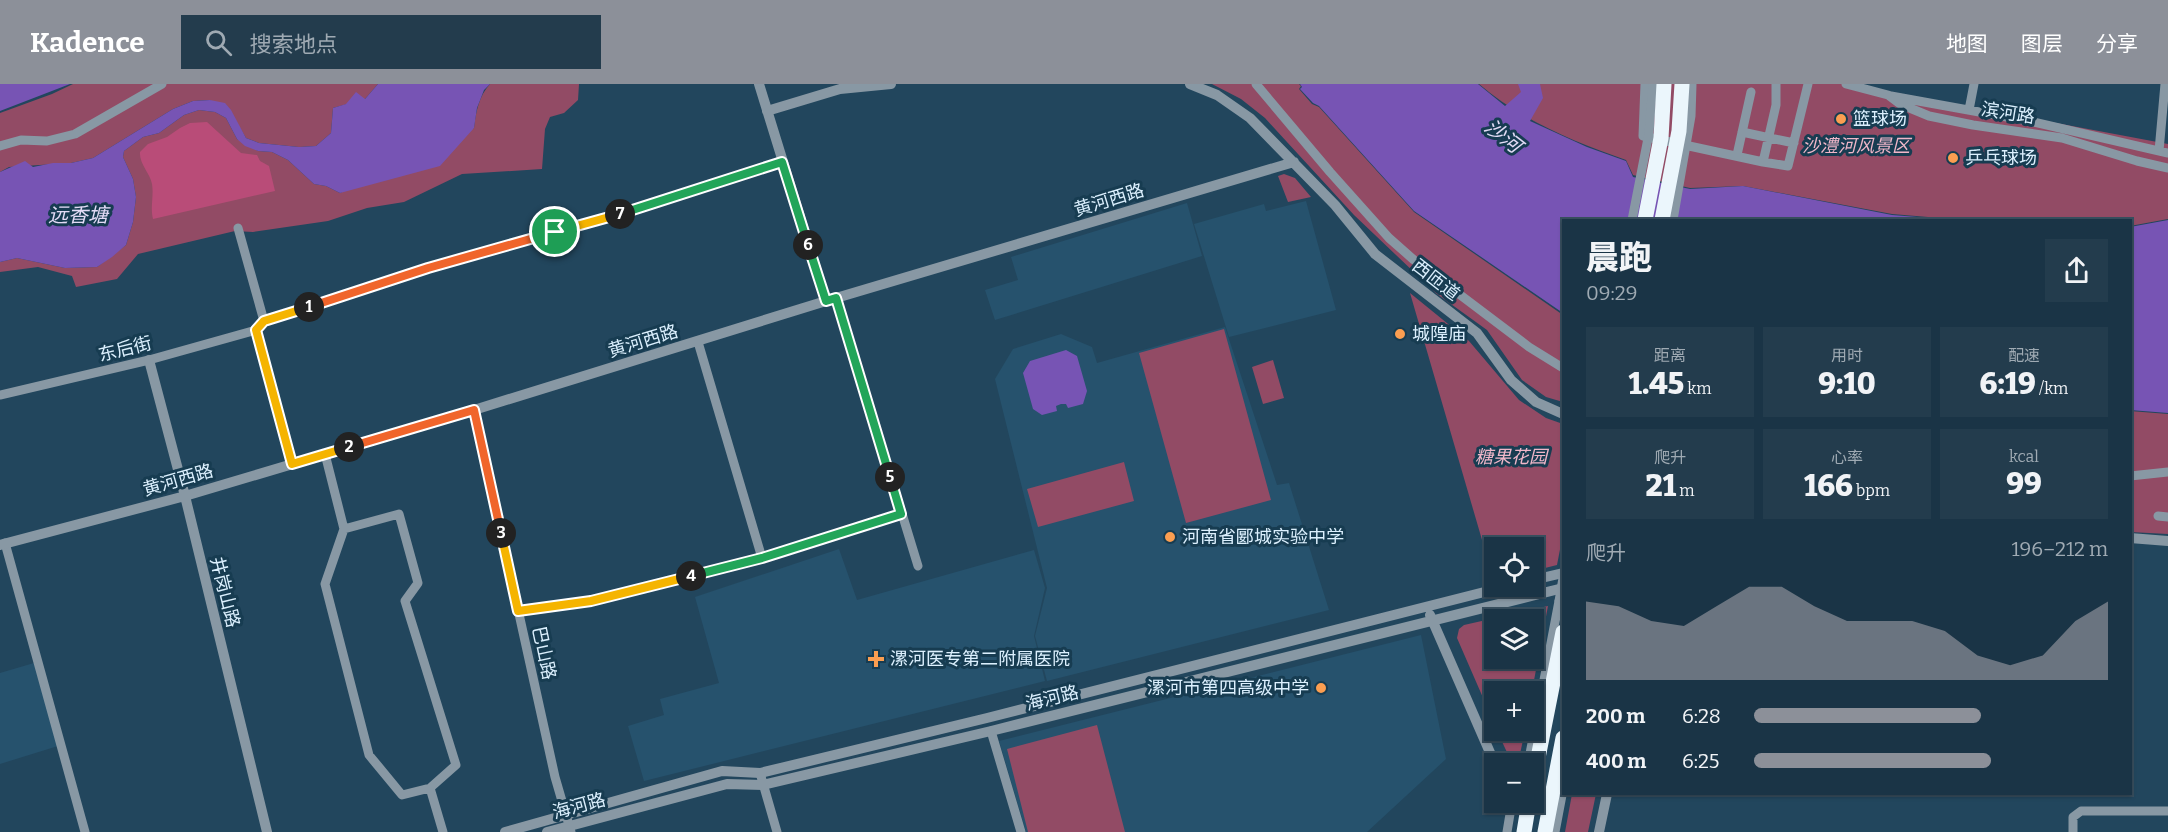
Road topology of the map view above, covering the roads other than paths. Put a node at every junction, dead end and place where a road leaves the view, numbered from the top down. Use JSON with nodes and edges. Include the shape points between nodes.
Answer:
{"nodes":[{"id":1,"x":162,"y":84,"type":"edge"},
{"id":2,"x":759,"y":84,"type":"edge"},
{"id":3,"x":891,"y":84,"type":"edge"},
{"id":4,"x":1190,"y":84,"type":"edge"},
{"id":5,"x":1256,"y":84,"type":"edge"},
{"id":6,"x":1645,"y":84,"type":"edge"},
{"id":7,"x":1653,"y":84,"type":"edge"},
{"id":8,"x":1664,"y":84,"type":"edge"},
{"id":9,"x":1682,"y":84,"type":"edge"},
{"id":10,"x":1692,"y":84,"type":"edge"},
{"id":11,"x":1776,"y":84,"type":"edge"},
{"id":12,"x":1808,"y":84,"type":"edge"},
{"id":13,"x":1846,"y":84,"type":"edge"},
{"id":14,"x":1974,"y":84,"type":"edge"},
{"id":15,"x":2165,"y":84,"type":"edge"},
{"id":16,"x":1750,"y":92,"type":"dead end"},
{"id":17,"x":1888,"y":95,"type":"junction"},
{"id":18,"x":1969,"y":110,"type":"junction"},
{"id":19,"x":767,"y":111,"type":"junction"},
{"id":20,"x":1742,"y":132,"type":"junction"},
{"id":21,"x":1768,"y":138,"type":"junction"},
{"id":22,"x":1794,"y":143,"type":"junction"},
{"id":23,"x":0,"y":146,"type":"edge"},
{"id":24,"x":2164,"y":152,"type":"edge"},
{"id":25,"x":1737,"y":155,"type":"junction"},
{"id":26,"x":782,"y":162,"type":"junction"},
{"id":27,"x":1294,"y":162,"type":"junction"},
{"id":28,"x":1763,"y":162,"type":"junction"},
{"id":29,"x":2168,"y":168,"type":"edge"},
{"id":30,"x":1632,"y":219,"type":"edge"},
{"id":31,"x":1645,"y":219,"type":"edge"},
{"id":32,"x":1662,"y":219,"type":"edge"},
{"id":33,"x":1673,"y":219,"type":"edge"},
{"id":34,"x":238,"y":228,"type":"dead end"},
{"id":35,"x":831,"y":300,"type":"junction"},
{"id":36,"x":264,"y":321,"type":"junction"},
{"id":37,"x":256,"y":330,"type":"junction"},
{"id":38,"x":698,"y":342,"type":"junction"},
{"id":39,"x":149,"y":360,"type":"junction"},
{"id":40,"x":1562,"y":367,"type":"edge"},
{"id":41,"x":0,"y":395,"type":"edge"},
{"id":42,"x":474,"y":410,"type":"junction"},
{"id":43,"x":1562,"y":414,"type":"edge"},
{"id":44,"x":325,"y":454,"type":"junction"},
{"id":45,"x":292,"y":464,"type":"junction"},
{"id":46,"x":2168,"y":472,"type":"edge"},
{"id":47,"x":2132,"y":476,"type":"edge"},
{"id":48,"x":185,"y":496,"type":"junction"},
{"id":49,"x":901,"y":514,"type":"junction"},
{"id":50,"x":2158,"y":516,"type":"dead end"},
{"id":51,"x":2168,"y":516,"type":"edge"},
{"id":52,"x":344,"y":529,"type":"junction"},
{"id":53,"x":2132,"y":538,"type":"edge"},
{"id":54,"x":2168,"y":541,"type":"edge"},
{"id":55,"x":2,"y":544,"type":"edge"},
{"id":56,"x":762,"y":558,"type":"junction"},
{"id":57,"x":918,"y":566,"type":"dead end"},
{"id":58,"x":1562,"y":573,"type":"edge"},
{"id":59,"x":1544,"y":577,"type":"edge"},
{"id":60,"x":1562,"y":584,"type":"edge"},
{"id":61,"x":1562,"y":588,"type":"edge"},
{"id":62,"x":1484,"y":592,"type":"edge"},
{"id":63,"x":1427,"y":607,"type":"junction"},
{"id":64,"x":518,"y":611,"type":"junction"},
{"id":65,"x":1432,"y":620,"type":"junction"},
{"id":66,"x":1562,"y":637,"type":"edge"},
{"id":67,"x":991,"y":731,"type":"junction"},
{"id":68,"x":1562,"y":743,"type":"edge"},
{"id":69,"x":1490,"y":753,"type":"edge"},
{"id":70,"x":1530,"y":753,"type":"edge"},
{"id":71,"x":1539,"y":753,"type":"edge"},
{"id":72,"x":760,"y":773,"type":"junction"},
{"id":73,"x":763,"y":785,"type":"junction"},
{"id":74,"x":430,"y":788,"type":"junction"},
{"id":75,"x":1562,"y":795,"type":"edge"},
{"id":76,"x":1607,"y":795,"type":"edge"},
{"id":77,"x":2168,"y":811,"type":"edge"},
{"id":78,"x":1510,"y":813,"type":"edge"},
{"id":79,"x":1527,"y":813,"type":"edge"},
{"id":80,"x":569,"y":824,"type":"edge"},
{"id":81,"x":85,"y":832,"type":"edge"},
{"id":82,"x":267,"y":832,"type":"edge"},
{"id":83,"x":443,"y":832,"type":"edge"},
{"id":84,"x":505,"y":832,"type":"edge"},
{"id":85,"x":547,"y":832,"type":"edge"},
{"id":86,"x":777,"y":832,"type":"edge"},
{"id":87,"x":1020,"y":832,"type":"edge"},
{"id":88,"x":1507,"y":832,"type":"edge"},
{"id":89,"x":1524,"y":832,"type":"edge"},
{"id":90,"x":1545,"y":832,"type":"edge"},
{"id":91,"x":1555,"y":832,"type":"edge"},
{"id":92,"x":1599,"y":832,"type":"edge"},
{"id":93,"x":2073,"y":832,"type":"edge"}],
"edges":[{"from":1,"to":23,"type":"street","via":[[75,135]]},
{"from":2,"to":19,"type":"street"},
{"from":3,"to":19,"type":"street","via":[[840,89]]},
{"from":4,"to":27,"type":"street","name":"西匝道","via":[[1217,94],[1250,118]]},
{"from":5,"to":40,"type":"street","via":[[1389,238],[1529,347]]},
{"from":6,"to":25,"type":"street","via":[[1643,136]]},
{"from":7,"to":30,"type":"street","bridge":true},
{"from":8,"to":31,"type":"highway","bridge":true,"via":[[1661,138]]},
{"from":9,"to":32,"type":"highway","bridge":true,"via":[[1679,131]]},
{"from":10,"to":33,"type":"street","bridge":true,"via":[[1691,116]]},
{"from":11,"to":21,"type":"street","via":[[1776,105]]},
{"from":12,"to":22,"type":"street"},
{"from":13,"to":17,"type":"street","name":"滨河路"},
{"from":14,"to":18,"type":"street"},
{"from":15,"to":24,"type":"street"},
{"from":16,"to":20,"type":"street"},
{"from":17,"to":18,"type":"street"},
{"from":17,"to":29,"type":"street","name":"滨河路","via":[[1929,116],[2062,138]]},
{"from":18,"to":24,"type":"street"},
{"from":19,"to":26,"type":"street"},
{"from":20,"to":21,"type":"street"},
{"from":20,"to":25,"type":"street"},
{"from":21,"to":22,"type":"street"},
{"from":21,"to":28,"type":"street"},
{"from":22,"to":28,"type":"street","via":[[1788,166]]},
{"from":25,"to":28,"type":"street"},
{"from":26,"to":35,"type":"street"},
{"from":26,"to":36,"type":"street"},
{"from":27,"to":35,"type":"street","name":"黄河西路"},
{"from":27,"to":43,"type":"street","name":"西匝道","via":[[1375,254],[1477,333],[1511,380],[1536,402]]},
{"from":34,"to":36,"type":"street"},
{"from":35,"to":38,"type":"street","name":"黄河西路"},
{"from":35,"to":49,"type":"street"},
{"from":36,"to":37,"type":"street"},
{"from":37,"to":39,"type":"street","name":"东后街"},
{"from":37,"to":45,"type":"street"},
{"from":38,"to":42,"type":"street","name":"黄河西路"},
{"from":38,"to":56,"type":"street"},
{"from":39,"to":41,"type":"street","name":"东后街"},
{"from":39,"to":48,"type":"street","name":"井岗山路"},
{"from":42,"to":44,"type":"street","name":"黄河西路"},
{"from":42,"to":64,"type":"street","name":"巴山路"},
{"from":44,"to":45,"type":"street","name":"黄河西路"},
{"from":44,"to":52,"type":"street"},
{"from":45,"to":48,"type":"street","name":"黄河西路"},
{"from":46,"to":47,"type":"street"},
{"from":48,"to":55,"type":"street","name":"黄河西路"},
{"from":48,"to":82,"type":"street","name":"井岗山路"},
{"from":49,"to":56,"type":"street"},
{"from":49,"to":57,"type":"street"},
{"from":50,"to":51,"type":"street"},
{"from":52,"to":74,"type":"street","via":[[325,584],[369,755],[402,795]]},
{"from":52,"to":74,"type":"street","via":[[399,514],[418,583],[405,601],[456,765]]},
{"from":53,"to":54,"type":"street"},
{"from":55,"to":81,"type":"street"},
{"from":56,"to":64,"type":"street","via":[[591,601]]},
{"from":58,"to":59,"type":"street"},
{"from":60,"to":70,"type":"street","bridge":true},
{"from":61,"to":65,"type":"street","name":"海河路"},
{"from":62,"to":63,"type":"street","name":"海河路"},
{"from":63,"to":65,"type":"street"},
{"from":63,"to":72,"type":"street","name":"海河路"},
{"from":64,"to":80,"type":"street","name":"巴山路"},
{"from":65,"to":67,"type":"street","name":"海河路"},
{"from":65,"to":69,"type":"street"},
{"from":66,"to":71,"type":"highway"},
{"from":67,"to":73,"type":"street","name":"海河路"},
{"from":67,"to":87,"type":"street"},
{"from":68,"to":90,"type":"highway"},
{"from":72,"to":73,"type":"street"},
{"from":72,"to":80,"type":"street","name":"海河路","via":[[722,771]]},
{"from":73,"to":80,"type":"street","name":"海河路","via":[[727,784]]},
{"from":73,"to":86,"type":"street"},
{"from":74,"to":83,"type":"street"},
{"from":75,"to":91,"type":"street"},
{"from":76,"to":92,"type":"street"},
{"from":77,"to":93,"type":"street","via":[[2081,811],[2073,816]]},
{"from":78,"to":88,"type":"street"},
{"from":79,"to":89,"type":"highway"},
{"from":80,"to":84,"type":"street","name":"海河路"},
{"from":80,"to":85,"type":"street","name":"海河路"}]}
